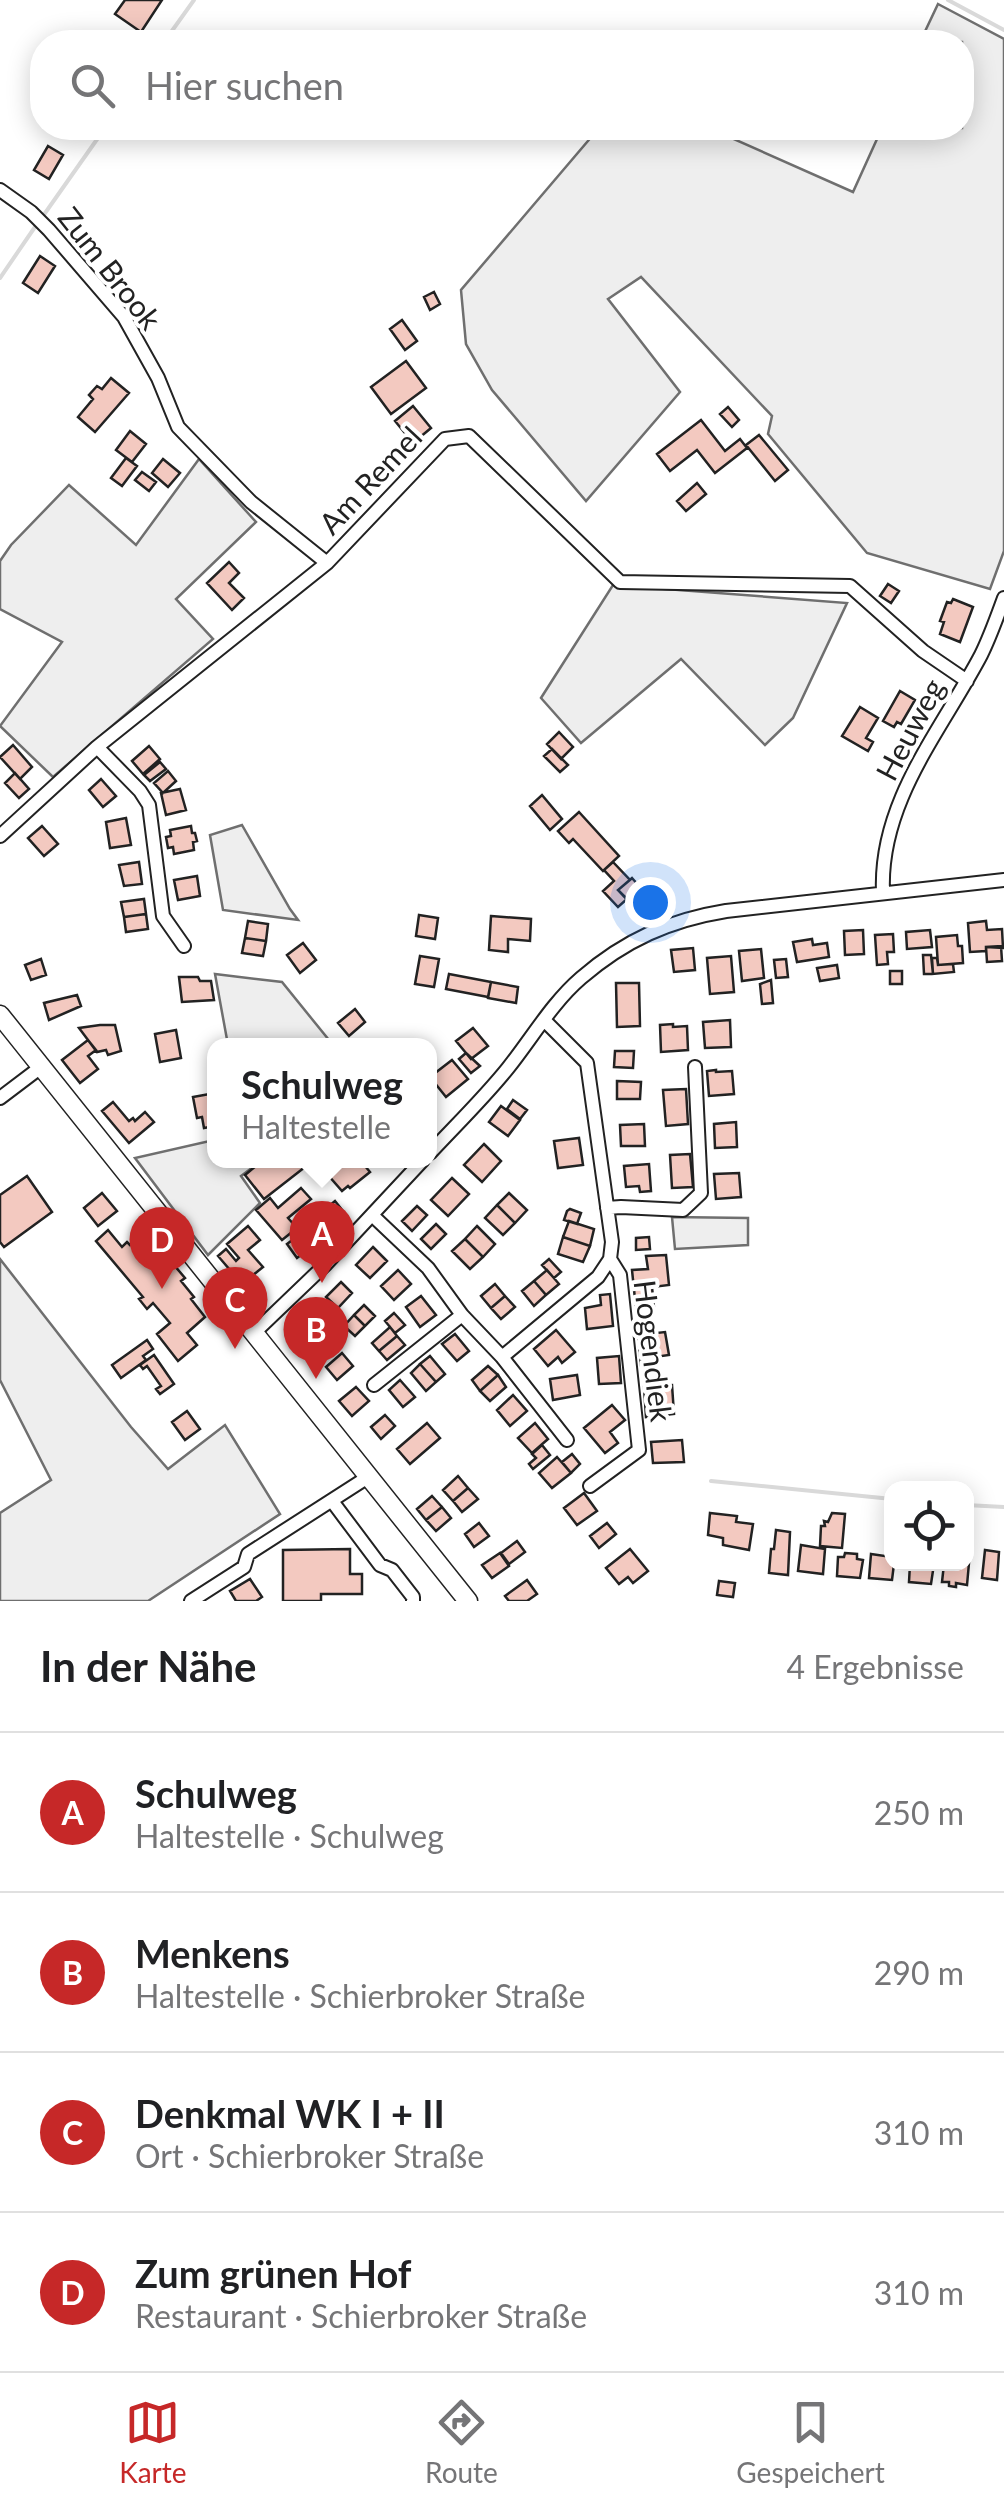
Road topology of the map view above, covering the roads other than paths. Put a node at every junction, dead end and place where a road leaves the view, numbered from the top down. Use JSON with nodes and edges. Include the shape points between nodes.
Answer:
{"nodes":[{"id":1,"x":0,"y":190,"type":"edge"},
{"id":2,"x":327,"y":563,"type":"junction"},
{"id":3,"x":1004,"y":598,"type":"edge"},
{"id":4,"x":966,"y":681,"type":"junction"},
{"id":5,"x":97,"y":747,"type":"junction"},
{"id":6,"x":0,"y":836,"type":"edge"},
{"id":7,"x":1004,"y":880,"type":"edge"},
{"id":8,"x":883,"y":892,"type":"junction"},
{"id":9,"x":184,"y":946,"type":"dead end"},
{"id":10,"x":0,"y":1015,"type":"edge"},
{"id":11,"x":544,"y":1020,"type":"junction"},
{"id":12,"x":42,"y":1067,"type":"junction"},
{"id":13,"x":695,"y":1067,"type":"dead end"},
{"id":14,"x":0,"y":1098,"type":"edge"},
{"id":15,"x":437,"y":1145,"type":"edge"},
{"id":16,"x":416,"y":1168,"type":"edge"},
{"id":17,"x":607,"y":1208,"type":"junction"},
{"id":18,"x":372,"y":1216,"type":"junction"},
{"id":19,"x":610,"y":1259,"type":"junction"},
{"id":20,"x":462,"y":1315,"type":"junction"},
{"id":21,"x":255,"y":1332,"type":"junction"},
{"id":22,"x":502,"y":1357,"type":"junction"},
{"id":23,"x":374,"y":1385,"type":"dead end"},
{"id":24,"x":567,"y":1440,"type":"dead end"},
{"id":25,"x":368,"y":1477,"type":"junction"},
{"id":26,"x":590,"y":1486,"type":"dead end"},
{"id":27,"x":332,"y":1501,"type":"junction"},
{"id":28,"x":209,"y":1596,"type":"edge"},
{"id":29,"x":191,"y":1601,"type":"edge"},
{"id":30,"x":413,"y":1601,"type":"edge"},
{"id":31,"x":468,"y":1601,"type":"edge"}],
"edges":[{"from":1,"to":2,"type":"street","name":"Zum Brook","via":[[50,230],[124,317],[178,427],[252,502]]},
{"from":2,"to":4,"type":"street","name":"Am Remel","via":[[445,439],[469,436],[620,582],[850,586]]},
{"from":2,"to":5,"type":"street","name":"Am Remel"},
{"from":3,"to":4,"type":"street","name":"Heuweg"},
{"from":4,"to":8,"type":"street","name":"Heuweg","via":[[918,760],[893,820]]},
{"from":5,"to":6,"type":"street","name":"Am Remel"},
{"from":5,"to":9,"type":"street","via":[[149,805],[164,916]]},
{"from":7,"to":8,"type":"street"},
{"from":8,"to":11,"type":"street","via":[[726,911],[660,927],[580,979]]},
{"from":10,"to":12,"type":"main road"},
{"from":11,"to":15,"type":"street"},
{"from":11,"to":17,"type":"street","via":[[587,1063]]},
{"from":12,"to":14,"type":"street"},
{"from":12,"to":21,"type":"main road"},
{"from":13,"to":17,"type":"street","via":[[702,1193],[682,1210]]},
{"from":16,"to":18,"type":"street"},
{"from":17,"to":19,"type":"street"},
{"from":18,"to":20,"type":"street","via":[[428,1268]]},
{"from":18,"to":21,"type":"street"},
{"from":19,"to":22,"type":"street","via":[[598,1277]]},
{"from":19,"to":26,"type":"street","name":"Hogendiek","via":[[620,1275],[639,1450]]},
{"from":20,"to":22,"type":"street"},
{"from":20,"to":23,"type":"street"},
{"from":21,"to":25,"type":"main road"},
{"from":22,"to":24,"type":"street"},
{"from":25,"to":27,"type":"street"},
{"from":25,"to":31,"type":"main road"},
{"from":27,"to":28,"type":"street","via":[[248,1554],[244,1567]]},
{"from":27,"to":30,"type":"street"},
{"from":28,"to":29,"type":"street"}]}
